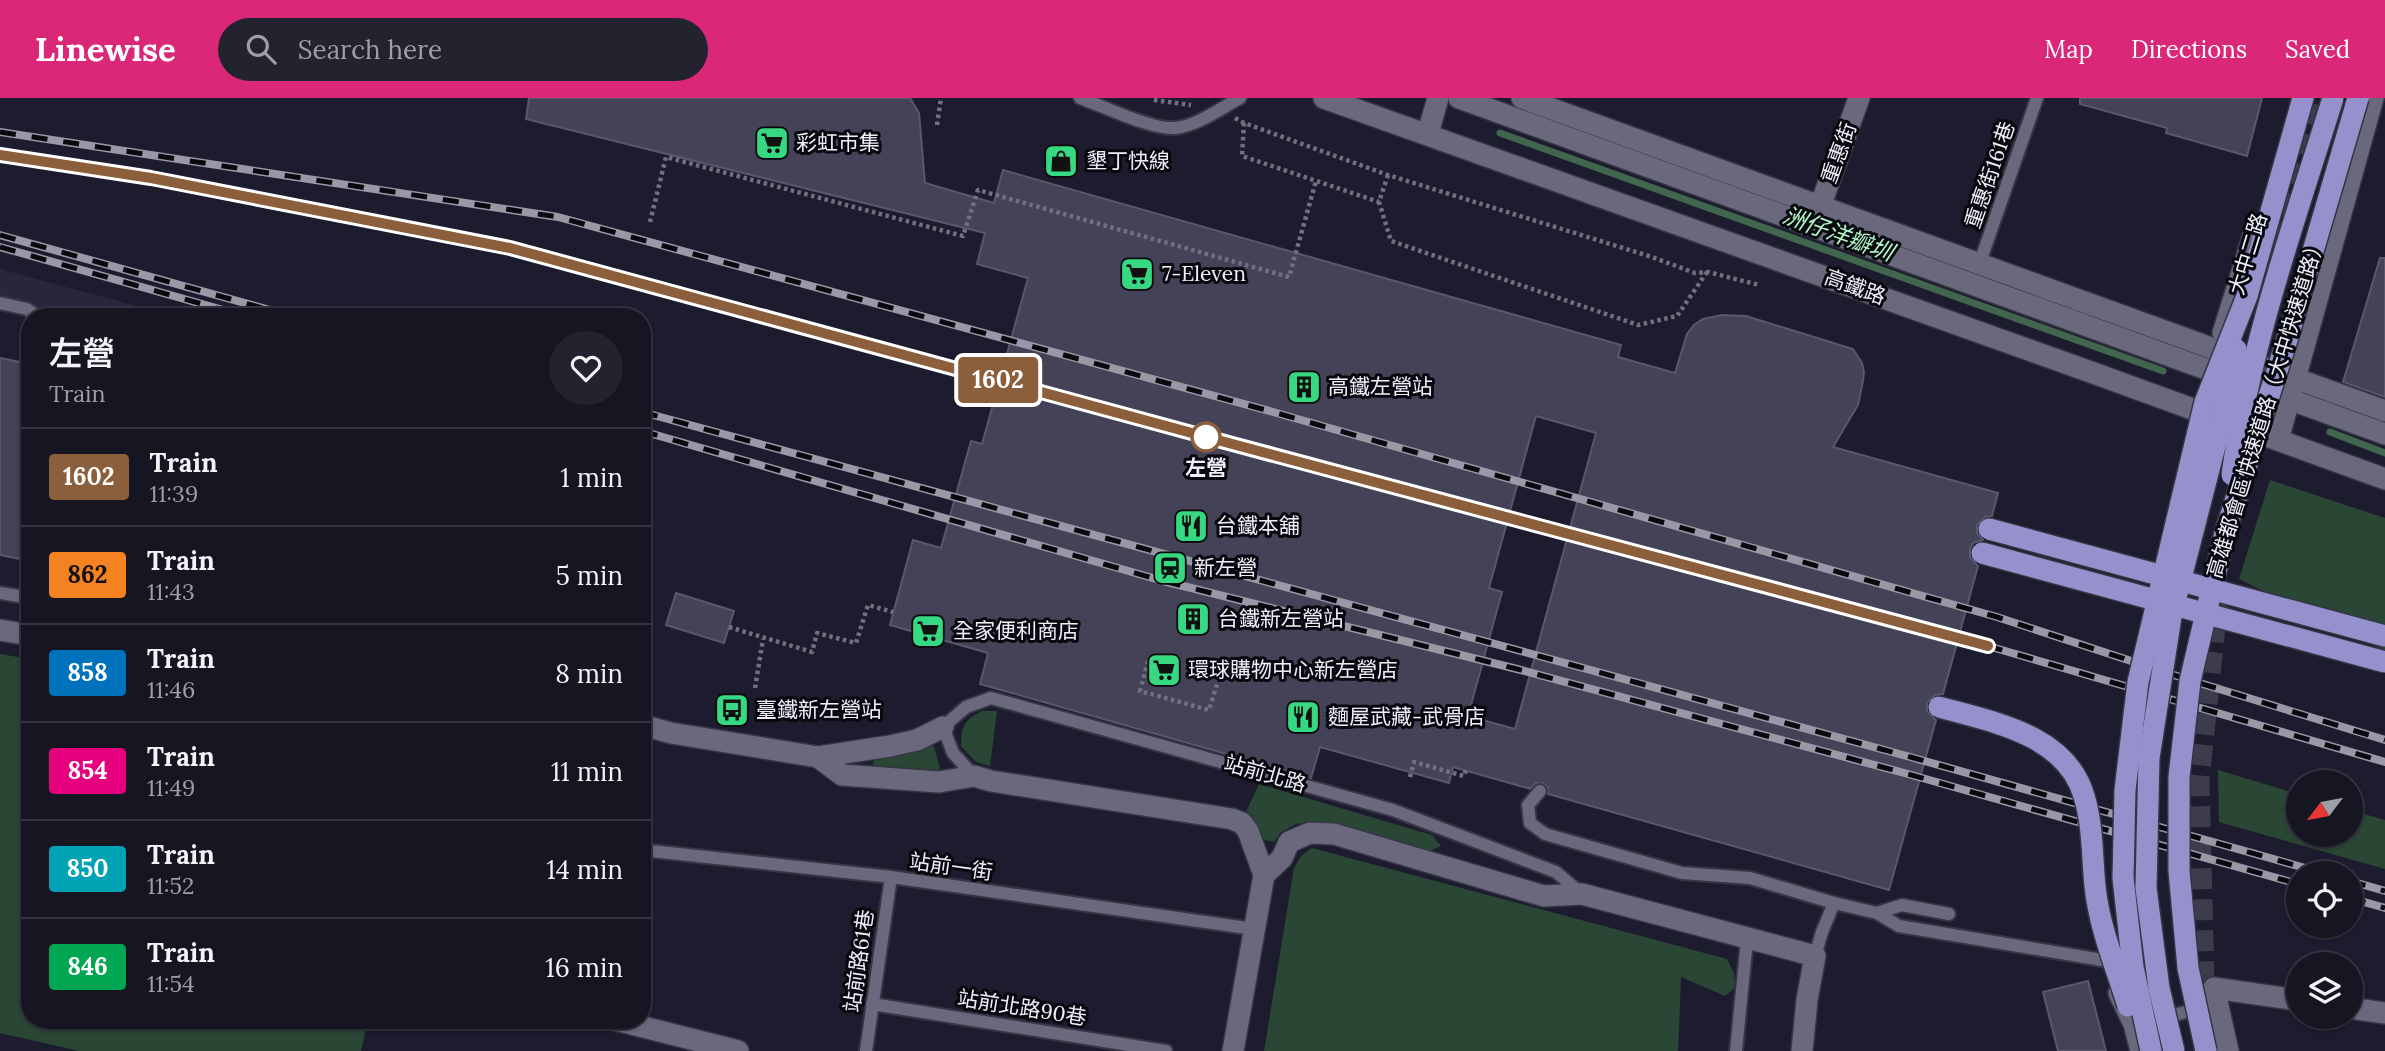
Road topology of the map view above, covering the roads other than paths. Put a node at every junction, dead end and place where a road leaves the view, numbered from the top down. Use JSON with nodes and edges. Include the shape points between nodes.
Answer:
{"nodes":[{"id":1,"x":1080,"y":98,"type":"edge"},
{"id":2,"x":1240,"y":98,"type":"edge"},
{"id":3,"x":1324,"y":98,"type":"edge"},
{"id":4,"x":1438,"y":98,"type":"edge"},
{"id":5,"x":1459,"y":98,"type":"edge"},
{"id":6,"x":1522,"y":98,"type":"edge"},
{"id":7,"x":1859,"y":98,"type":"edge"},
{"id":8,"x":2037,"y":98,"type":"edge"},
{"id":9,"x":2296,"y":98,"type":"edge"},
{"id":10,"x":2303,"y":98,"type":"edge"},
{"id":11,"x":2333,"y":98,"type":"edge"},
{"id":12,"x":2358,"y":98,"type":"edge"},
{"id":13,"x":2373,"y":98,"type":"edge"},
{"id":14,"x":1428,"y":133,"type":"junction"},
{"id":15,"x":1820,"y":207,"type":"junction"},
{"id":16,"x":1979,"y":265,"type":"junction"},
{"id":17,"x":2247,"y":296,"type":"junction"},
{"id":18,"x":0,"y":303,"type":"edge"},
{"id":19,"x":22,"y":308,"type":"edge"},
{"id":20,"x":2213,"y":360,"type":"junction"},
{"id":21,"x":2293,"y":389,"type":"junction"},
{"id":22,"x":2196,"y":409,"type":"junction"},
{"id":23,"x":2385,"y":411,"type":"edge"},
{"id":24,"x":2385,"y":434,"type":"edge"},
{"id":25,"x":2278,"y":440,"type":"junction"},
{"id":26,"x":2385,"y":479,"type":"edge"},
{"id":27,"x":1989,"y":529,"type":"dead end"},
{"id":28,"x":2225,"y":533,"type":"junction"},
{"id":29,"x":1982,"y":553,"type":"dead end"},
{"id":30,"x":0,"y":593,"type":"edge"},
{"id":31,"x":21,"y":597,"type":"edge"},
{"id":32,"x":0,"y":630,"type":"edge"},
{"id":33,"x":21,"y":634,"type":"edge"},
{"id":34,"x":2385,"y":636,"type":"edge"},
{"id":35,"x":2385,"y":662,"type":"edge"},
{"id":36,"x":1939,"y":707,"type":"dead end"},
{"id":37,"x":651,"y":727,"type":"edge"},
{"id":38,"x":943,"y":727,"type":"junction"},
{"id":39,"x":818,"y":757,"type":"junction"},
{"id":40,"x":974,"y":776,"type":"junction"},
{"id":41,"x":1540,"y":791,"type":"dead end"},
{"id":42,"x":651,"y":851,"type":"edge"},
{"id":43,"x":1264,"y":875,"type":"junction"},
{"id":44,"x":891,"y":877,"type":"junction"},
{"id":45,"x":1582,"y":894,"type":"junction"},
{"id":46,"x":1834,"y":903,"type":"junction"},
{"id":47,"x":1877,"y":913,"type":"junction"},
{"id":48,"x":1949,"y":914,"type":"dead end"},
{"id":49,"x":1254,"y":929,"type":"junction"},
{"id":50,"x":1747,"y":940,"type":"junction"},
{"id":51,"x":1815,"y":956,"type":"junction"},
{"id":52,"x":2102,"y":960,"type":"joint"},
{"id":53,"x":2215,"y":996,"type":"junction"},
{"id":54,"x":2286,"y":999,"type":"edge"},
{"id":55,"x":872,"y":1003,"type":"junction"},
{"id":56,"x":2363,"y":1010,"type":"edge"},
{"id":57,"x":2385,"y":1013,"type":"edge"},
{"id":58,"x":2134,"y":1024,"type":"junction"},
{"id":59,"x":651,"y":1029,"type":"edge"},
{"id":60,"x":738,"y":1051,"type":"edge"},
{"id":61,"x":866,"y":1051,"type":"edge"},
{"id":62,"x":1166,"y":1051,"type":"edge"},
{"id":63,"x":1233,"y":1051,"type":"edge"},
{"id":64,"x":1736,"y":1051,"type":"edge"},
{"id":65,"x":1802,"y":1051,"type":"edge"},
{"id":66,"x":2141,"y":1051,"type":"edge"},
{"id":67,"x":2151,"y":1051,"type":"edge"},
{"id":68,"x":2174,"y":1051,"type":"edge"},
{"id":69,"x":2206,"y":1051,"type":"edge"},
{"id":70,"x":2228,"y":1051,"type":"edge"}],
"edges":[{"from":1,"to":2,"type":"lane","via":[[1174,128]]},
{"from":3,"to":14,"type":"street","name":"高鐵路"},
{"from":4,"to":14,"type":"street"},
{"from":5,"to":20,"type":"street","name":"高鐵路"},
{"from":6,"to":15,"type":"street","name":"高鐵路"},
{"from":7,"to":15,"type":"street","name":"重惠街"},
{"from":8,"to":16,"type":"lane","name":"重惠街161巷"},
{"from":9,"to":20,"type":"street","name":"大中二路"},
{"from":10,"to":17,"type":"highway"},
{"from":11,"to":28,"type":"highway","bridge":true,"via":[[2259,334],[2241,415]]},
{"from":12,"to":28,"type":"highway","name":"高雄都會區快速道路（大中快速道路）","bridge":true},
{"from":13,"to":21,"type":"street"},
{"from":14,"to":22,"type":"street","name":"高鐵路"},
{"from":15,"to":16,"type":"street","name":"高鐵路"},
{"from":16,"to":20,"type":"street","name":"高鐵路"},
{"from":17,"to":67,"type":"highway","bridge":true,"via":[[2205,402],[2138,682],[2126,777],[2123,878],[2133,967]]},
{"from":17,"to":68,"type":"highway","bridge":true,"via":[[2224,411],[2171,617],[2149,758],[2146,888],[2159,988]]},
{"from":18,"to":19,"type":"lane"},
{"from":20,"to":21,"type":"street","name":"高鐵路"},
{"from":20,"to":22,"type":"street","name":"大中二路"},
{"from":21,"to":23,"type":"street","name":"高鐵路"},
{"from":21,"to":24,"type":"street","name":"高鐵路"},
{"from":21,"to":25,"type":"street"},
{"from":22,"to":25,"type":"street","name":"高鐵路"},
{"from":25,"to":26,"type":"street","name":"高鐵路"},
{"from":27,"to":34,"type":"highway","bridge":true},
{"from":28,"to":69,"type":"highway","name":"高雄都會區快速道路（大中快速道路）","bridge":true,"via":[[2190,681],[2179,777],[2179,871],[2189,968]]},
{"from":29,"to":35,"type":"highway","bridge":true},
{"from":30,"to":31,"type":"lane"},
{"from":32,"to":33,"type":"street"},
{"from":36,"to":66,"type":"highway","bridge":true,"via":[[2026,734],[2048,747],[2077,780],[2088,812],[2098,905]]},
{"from":37,"to":39,"type":"street","name":"站前北路"},
{"from":38,"to":39,"type":"street","name":"站前北路","via":[[917,740]]},
{"from":38,"to":40,"type":"lane","via":[[953,752]]},
{"from":38,"to":45,"type":"lane","name":"站前北路","via":[[966,707],[991,698],[1393,810],[1556,872]]},
{"from":39,"to":40,"type":"street","name":"站前北路","via":[[842,775],[939,782]]},
{"from":40,"to":43,"type":"street","name":"站前北路","via":[[1232,819],[1248,831]]},
{"from":41,"to":46,"type":"lane","via":[[1528,805],[1530,823],[1545,834],[1682,873],[1750,878]]},
{"from":42,"to":44,"type":"lane","name":"站前一街"},
{"from":43,"to":45,"type":"street","name":"站前北路","via":[[1282,858],[1289,842],[1310,833],[1334,834],[1544,895]]},
{"from":43,"to":49,"type":"street","name":"站前北路"},
{"from":44,"to":49,"type":"lane","name":"站前一街"},
{"from":44,"to":55,"type":"lane","name":"站前路61巷"},
{"from":45,"to":50,"type":"street","name":"站前北路"},
{"from":46,"to":47,"type":"lane"},
{"from":46,"to":51,"type":"lane"},
{"from":47,"to":48,"type":"lane","via":[[1902,905]]},
{"from":47,"to":52,"type":"lane","via":[[1899,926]]},
{"from":49,"to":63,"type":"street","name":"站前北路"},
{"from":50,"to":51,"type":"street","name":"站前北路"},
{"from":50,"to":64,"type":"lane"},
{"from":51,"to":65,"type":"street"},
{"from":52,"to":58,"type":"street"},
{"from":53,"to":54,"type":"street"},
{"from":53,"to":58,"type":"lane"},
{"from":53,"to":70,"type":"street"},
{"from":55,"to":61,"type":"lane","name":"站前路61巷"},
{"from":55,"to":62,"type":"lane","name":"站前北路90巷"},
{"from":56,"to":57,"type":"street"},
{"from":58,"to":66,"type":"street"},
{"from":59,"to":60,"type":"street"}]}
